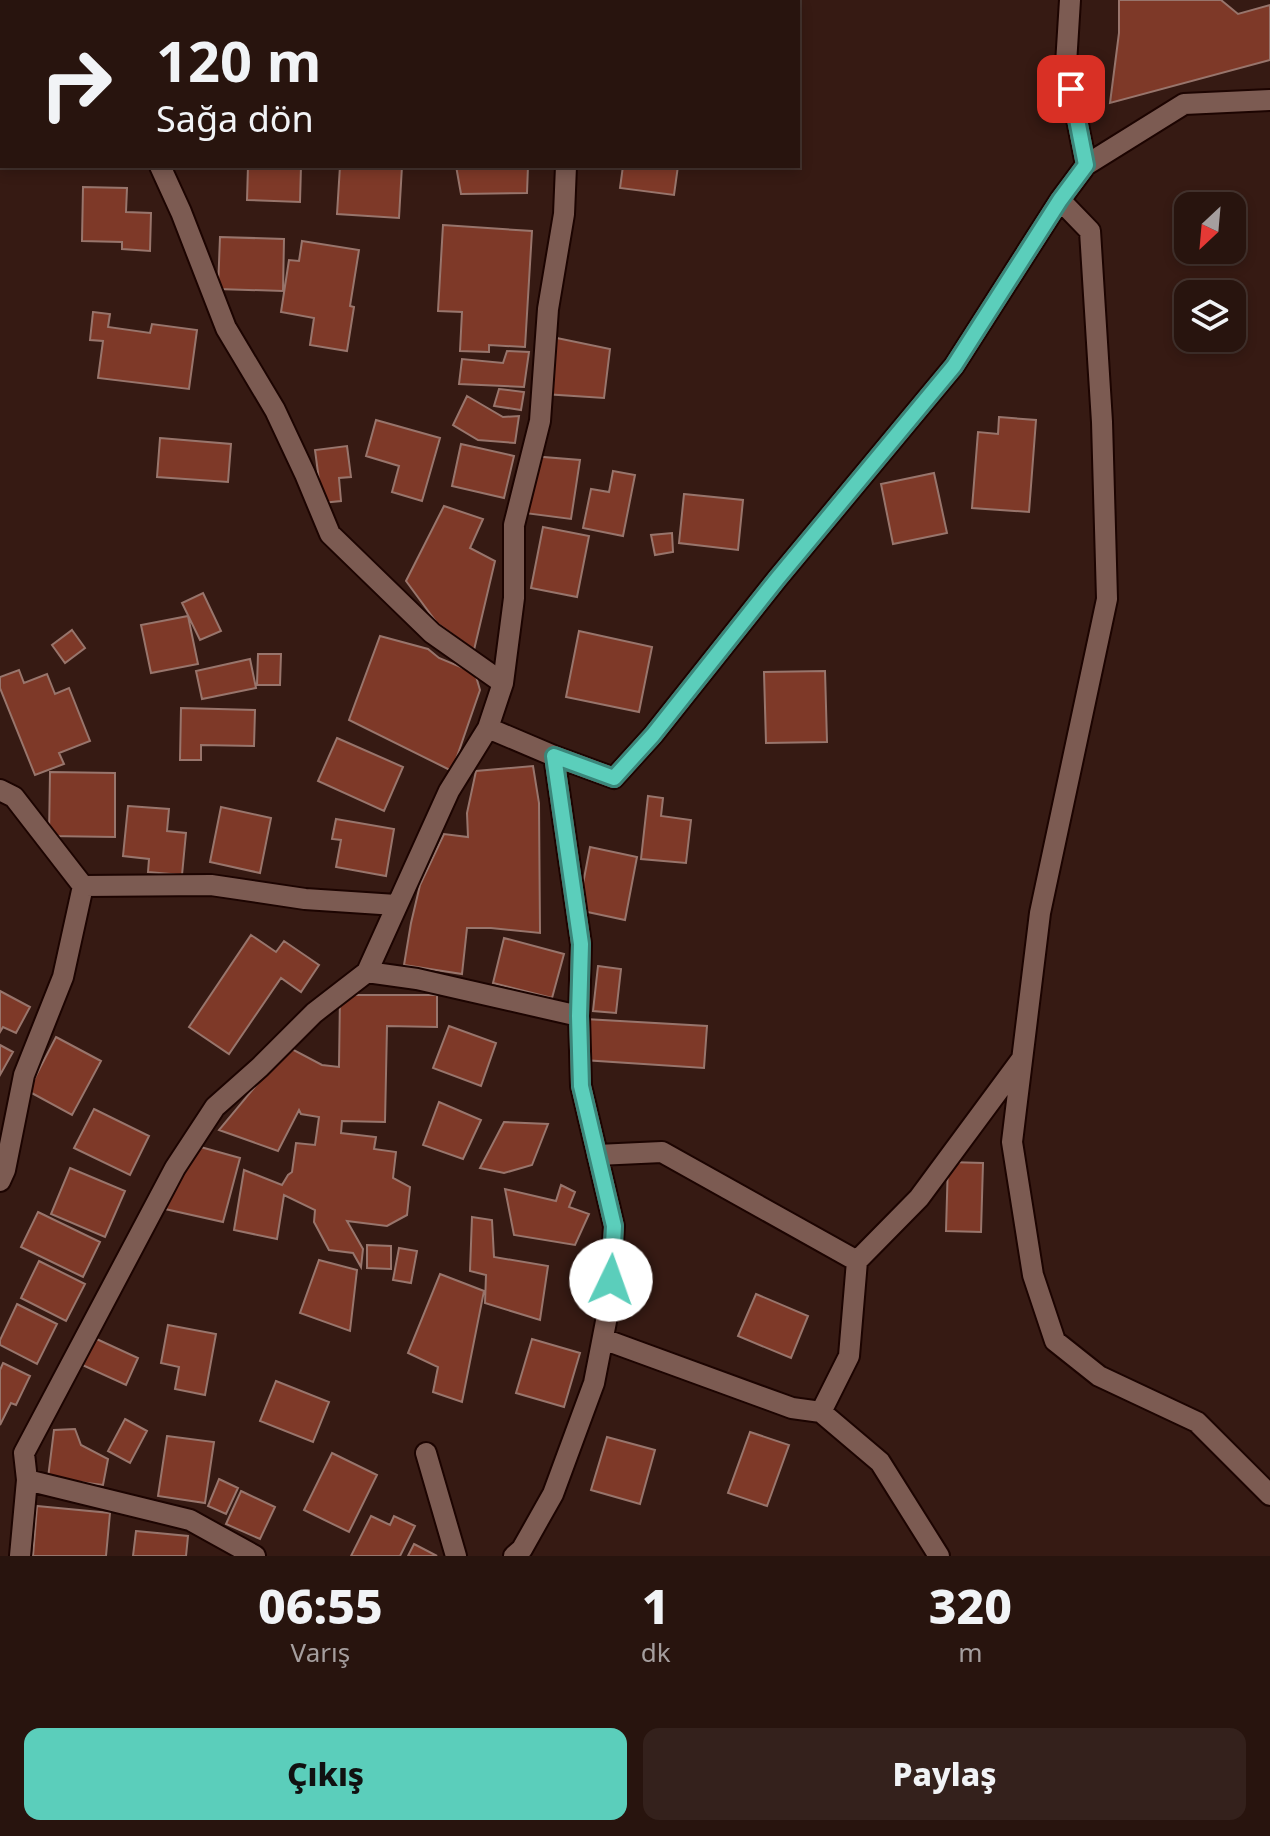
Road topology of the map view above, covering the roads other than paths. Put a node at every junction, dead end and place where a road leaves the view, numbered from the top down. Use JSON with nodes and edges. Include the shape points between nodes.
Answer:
{"nodes":[{"id":1,"x":1070,"y":0,"type":"edge"},
{"id":2,"x":1270,"y":100,"type":"edge"},
{"id":3,"x":1086,"y":165,"type":"junction"},
{"id":4,"x":161,"y":168,"type":"edge"},
{"id":5,"x":566,"y":168,"type":"edge"},
{"id":6,"x":1060,"y":200,"type":"junction"},
{"id":7,"x":503,"y":683,"type":"junction"},
{"id":8,"x":488,"y":728,"type":"junction"},
{"id":9,"x":554,"y":756,"type":"junction"},
{"id":10,"x":0,"y":790,"type":"edge"},
{"id":11,"x":83,"y":886,"type":"junction"},
{"id":12,"x":396,"y":905,"type":"junction"},
{"id":13,"x":367,"y":972,"type":"junction"},
{"id":14,"x":579,"y":1016,"type":"junction"},
{"id":15,"x":1022,"y":1059,"type":"junction"},
{"id":16,"x":597,"y":1155,"type":"junction"},
{"id":17,"x":0,"y":1181,"type":"edge"},
{"id":18,"x":857,"y":1261,"type":"junction"},
{"id":19,"x":603,"y":1339,"type":"junction"},
{"id":20,"x":821,"y":1412,"type":"junction"},
{"id":21,"x":426,"y":1453,"type":"dead end"},
{"id":22,"x":27,"y":1480,"type":"junction"},
{"id":23,"x":1270,"y":1495,"type":"edge"},
{"id":24,"x":20,"y":1556,"type":"edge"},
{"id":25,"x":255,"y":1556,"type":"edge"},
{"id":26,"x":456,"y":1556,"type":"edge"},
{"id":27,"x":514,"y":1556,"type":"edge"},
{"id":28,"x":939,"y":1556,"type":"edge"}],
"edges":[{"from":1,"to":3,"type":"street","via":[[1066,64]]},
{"from":2,"to":3,"type":"street","via":[[1184,104]]},
{"from":3,"to":6,"type":"street"},
{"from":4,"to":7,"type":"street","via":[[226,328],[275,410],[330,534],[432,633]]},
{"from":5,"to":7,"type":"street","via":[[540,421],[514,525],[514,598]]},
{"from":6,"to":9,"type":"street","via":[[954,366],[614,778]]},
{"from":6,"to":15,"type":"street","via":[[1090,231],[1107,599],[1040,913]]},
{"from":7,"to":8,"type":"street"},
{"from":8,"to":9,"type":"street"},
{"from":8,"to":12,"type":"street","via":[[449,791]]},
{"from":9,"to":14,"type":"street","via":[[581,944]]},
{"from":10,"to":11,"type":"street","via":[[14,797]]},
{"from":11,"to":12,"type":"street","via":[[211,885]]},
{"from":11,"to":17,"type":"street","via":[[63,977],[24,1075]]},
{"from":12,"to":13,"type":"street"},
{"from":13,"to":14,"type":"street"},
{"from":13,"to":22,"type":"street","via":[[314,1013],[215,1107],[175,1168],[24,1453]]},
{"from":14,"to":16,"type":"street","via":[[581,1086]]},
{"from":15,"to":18,"type":"street","via":[[919,1198]]},
{"from":15,"to":23,"type":"street","via":[[1012,1142],[1033,1275],[1055,1341],[1099,1376],[1197,1422]]},
{"from":16,"to":18,"type":"street","via":[[662,1152]]},
{"from":16,"to":19,"type":"street","via":[[614,1226]]},
{"from":18,"to":20,"type":"street","via":[[849,1356]]},
{"from":19,"to":20,"type":"street","via":[[792,1408]]},
{"from":19,"to":27,"type":"street","via":[[594,1383],[553,1494]]},
{"from":20,"to":28,"type":"street","via":[[880,1462]]},
{"from":21,"to":26,"type":"street"},
{"from":22,"to":24,"type":"street"},
{"from":22,"to":25,"type":"street","via":[[190,1520]]}]}
